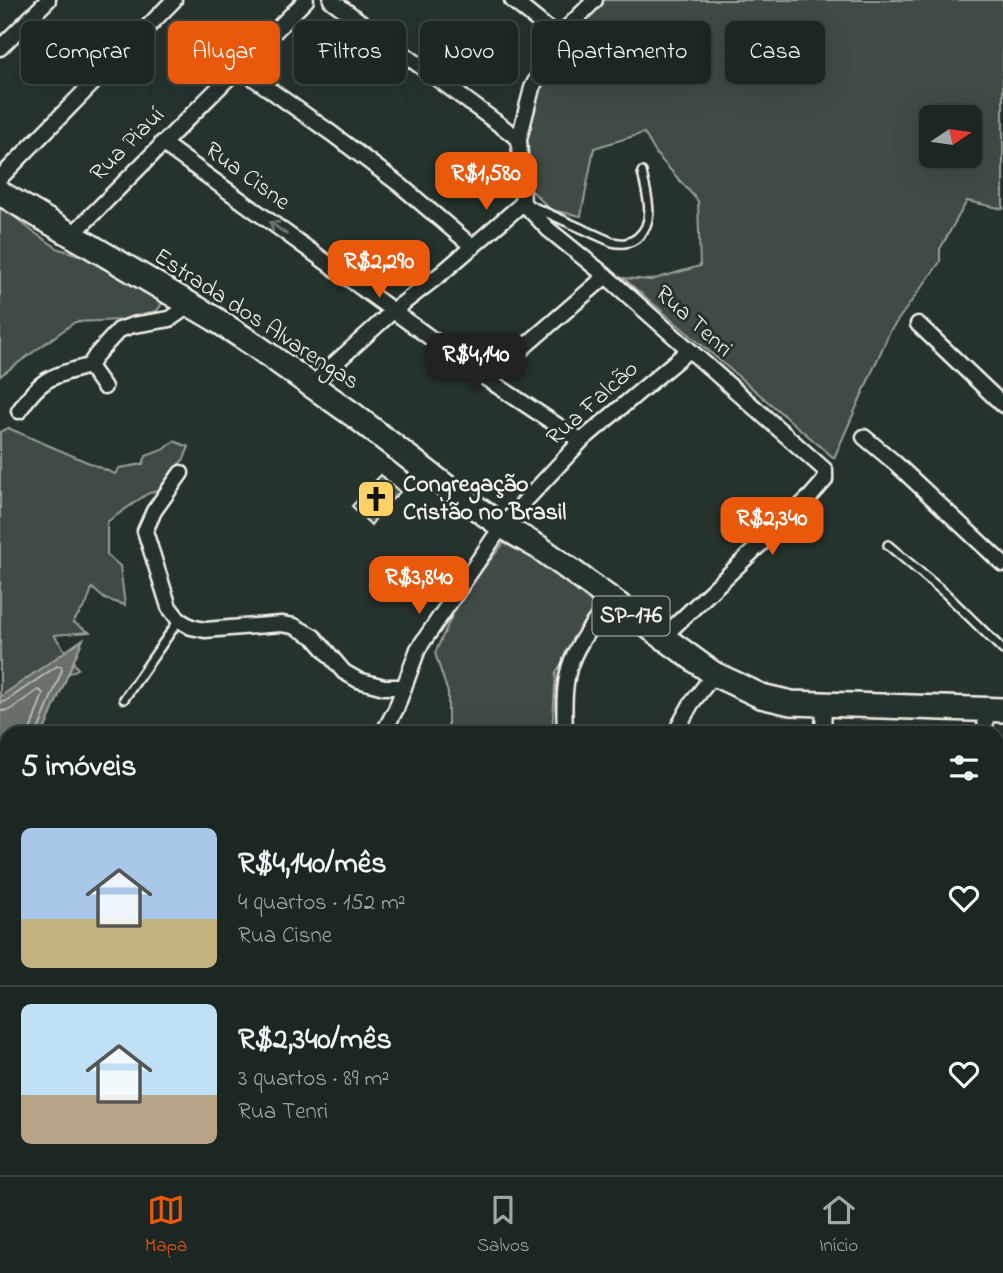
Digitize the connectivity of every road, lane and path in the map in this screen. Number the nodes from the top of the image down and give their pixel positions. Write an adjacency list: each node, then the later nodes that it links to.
1 (48, 0): 10 (street)
2 (174, 0): 17 (street)
3 (306, 0): 9 (street, Rua Piauí)
4 (331, 0): 14 (street)
5 (512, 0): 7 (street)
6 (595, 0): 8 (street)
7 (538, 21)
8 (574, 21)
9 (280, 25)
10 (0, 48)
11 (223, 84): 15 (street, Rua Piauí)
12 (262, 84): 21 (street)
13 (534, 84): 14 (street)
14 (519, 139): 19 (street)
15 (162, 143): 20 (street, Rua Piauí); 24 (street, Rua Cisne, one-way to 15)
16 (642, 172): 19 (lane)
17 (0, 178)
18 (0, 193): 20 (main road, Estrada dos Alvarengas / SP-176)
19 (523, 203): 21 (street); 22 (street, Rua Tenri)
20 (72, 235): 23 (main road, Estrada dos Alvarengas / SP-176)
21 (473, 247): 24 (street)
22 (606, 276): 26 (street, Rua Tenri); 28 (street)
23 (190, 305): 27 (street); 29 (main road, Estrada dos Alvarengas / SP-176)
24 (393, 311): 28 (street, Rua Cisne); 29 (street)
25 (918, 324): 31 (street)
26 (689, 349): 34 (street, Rua Falcão); 41 (street, Rua Tenri)
27 (89, 366): 30 (street); 32 (street)
28 (487, 379): 34 (street, Rua Cisne)
29 (311, 385): 36 (main road, Estrada dos Alvarengas / SP-176)
30 (104, 387)
31 (1003, 405)
32 (19, 411)
33 (864, 437): 38 (street)
34 (581, 441): 36 (street, Rua Falcão)
35 (181, 473): 40 (street)
36 (502, 526): 39 (main road, Estrada dos Alvarengas / SP-176); 44 (street, Rua Falcão)
37 (888, 545): 42 (lane)
38 (1003, 564)
39 (610, 601): 41 (main road, Estrada dos Alvarengas / SP-176); 49 (street)
40 (179, 620): 44 (street); 45 (lane)
41 (662, 638): 43 (main road, Estrada dos Alvarengas / SP-176)
42 (1003, 650)
43 (714, 674): 46 (main road, Estrada dos Alvarengas / SP-176); 50 (street)
44 (403, 687): 48 (street, Rua Falcão)
45 (124, 699)
46 (824, 705): 47 (main road, Estrada dos Alvarengas / SP-176); 51 (street)
47 (995, 709): 52 (street)
48 (387, 726)
49 (565, 726)
50 (679, 726)
51 (823, 726)
52 (988, 726)

